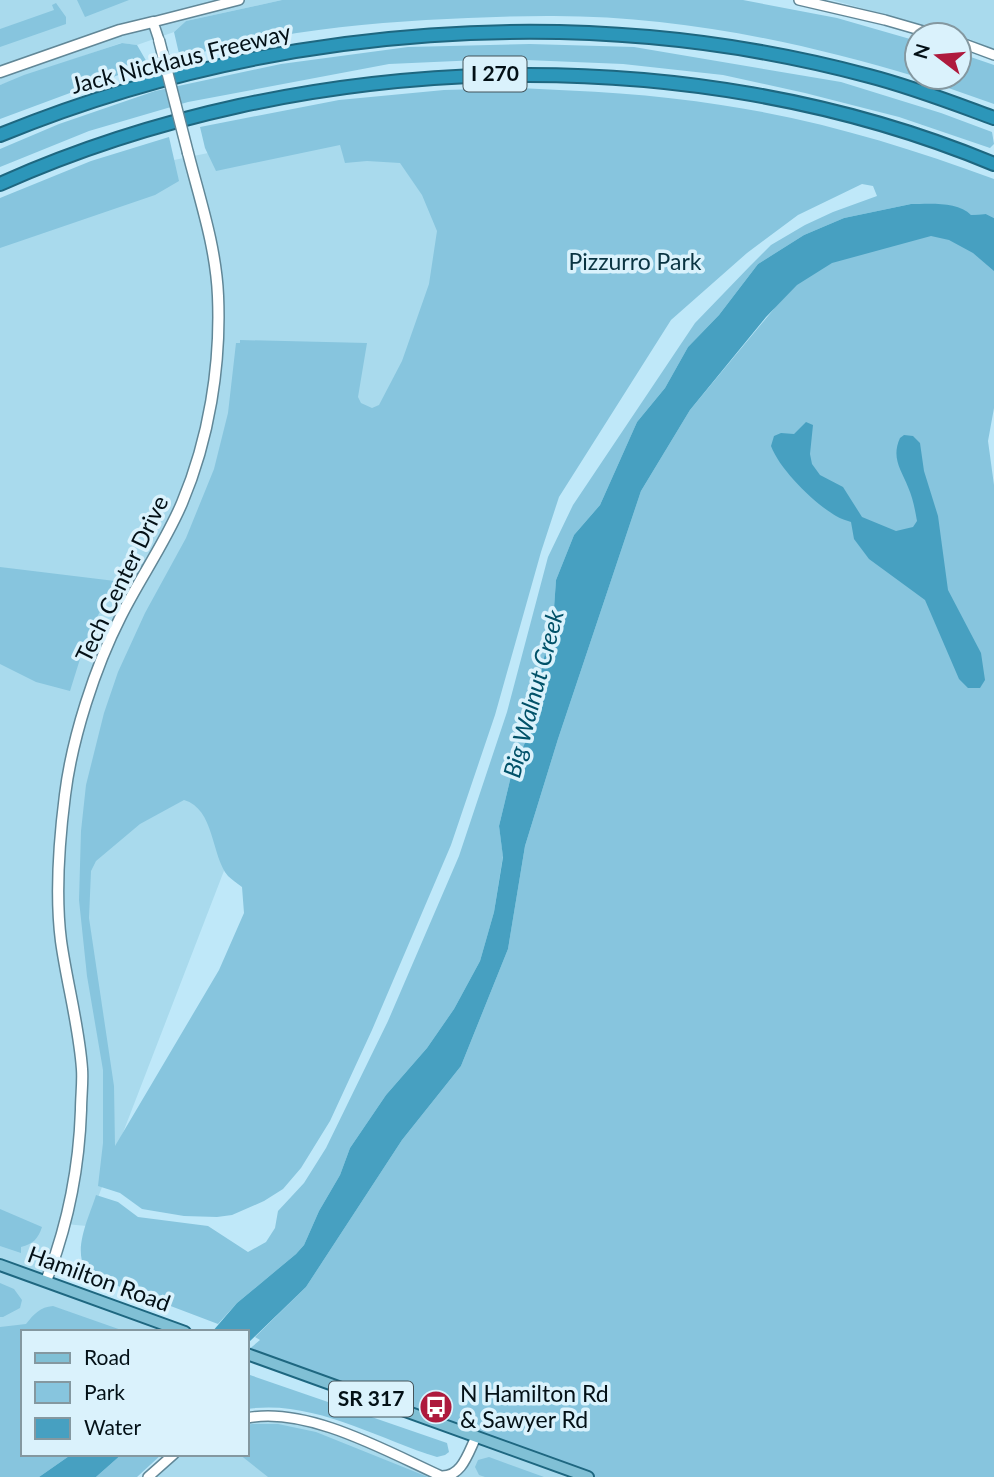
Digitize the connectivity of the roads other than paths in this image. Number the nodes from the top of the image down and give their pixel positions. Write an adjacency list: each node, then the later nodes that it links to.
1 (239, 0): 3 (street)
2 (800, 0): 4 (street)
3 (153, 22): 5 (street, Tech Center Drive); 8 (main road)
4 (903, 25)
5 (159, 40): 14 (main road, Tech Center Drive, bridge)
6 (973, 47): 7 (street)
7 (994, 55)
8 (0, 72)
9 (994, 118): 10 (highway, Jack Nicklaus Freeway / I 270)
10 (0, 135)
11 (994, 164): 12 (highway, I 270)
12 (0, 184)
13 (0, 1265): 14 (main road, Hamilton Road)
14 (46, 1281): 15 (main road, Hamilton Road)
15 (180, 1330)
16 (248, 1354): 18 (main road, SR 317)
17 (248, 1418): 18 (street)
18 (476, 1437): 21 (main road, SR 317)
19 (172, 1456): 20 (street)
20 (148, 1477)
21 (588, 1477)

